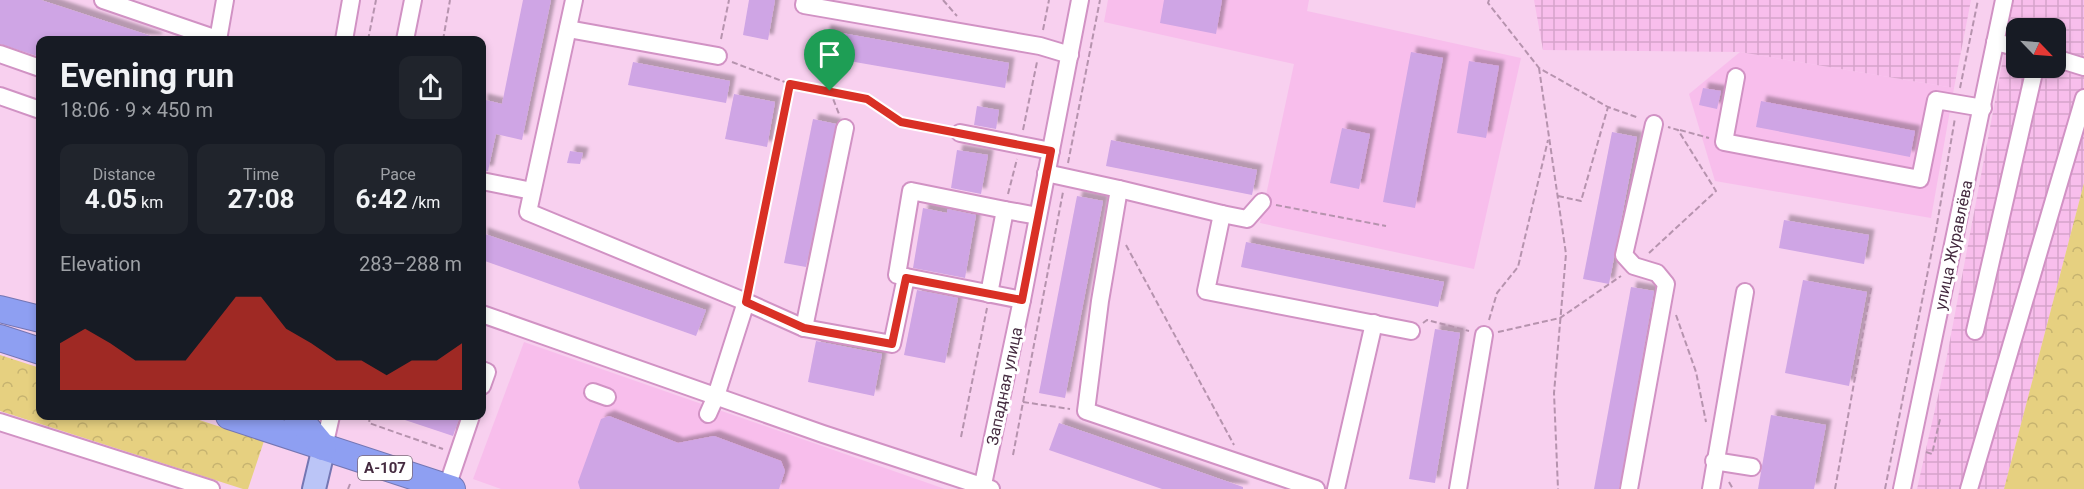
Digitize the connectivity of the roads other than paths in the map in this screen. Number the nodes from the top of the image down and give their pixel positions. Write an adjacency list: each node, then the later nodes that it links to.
1 (103, 0): 10 (street)
2 (225, 0): 11 (street)
3 (351, 0): 12 (street)
4 (413, 0): 13 (street)
5 (574, 0): 9 (street)
6 (805, 0): 17 (street)
7 (1080, 0): 17 (street, Западная улица)
8 (2004, 0): 14 (street, улица Журавлёва)
9 (568, 29): 18 (street); 35 (street)
10 (207, 36)
11 (220, 36)
12 (345, 36)
13 (406, 36)
14 (1995, 42): 15 (street); 26 (street, улица Журавлёва)
15 (2006, 45)
16 (0, 54): 20 (street)
17 (1070, 55): 31 (street, Западная улица)
18 (718, 56)
19 (2066, 61): 21 (street)
20 (36, 67)
21 (2084, 67)
22 (1736, 77): 26 (street)
23 (2033, 78): 51 (street)
24 (0, 96): 27 (street)
25 (2084, 98): 76 (street)
26 (1983, 108): 75 (street, улица Журавлёва)
27 (36, 109)
28 (1654, 124): 73 (street)
29 (845, 128): 49 (street)
30 (960, 133): 31 (street)
31 (1051, 151): 32 (street, Западная улица)
32 (1046, 172): 34 (street); 39 (street, Западная улица)
33 (486, 182): 35 (street)
34 (1119, 189): 38 (street); 70 (street)
35 (532, 191): 44 (street)
36 (1262, 202): 38 (street)
37 (1005, 210): 39 (street); 40 (street); 42 (street)
38 (1222, 214): 48 (street)
39 (1038, 216): 43 (street, Западная улица)
40 (906, 278): 42 (street); 49 (street)
41 (1745, 292): 63 (street)
42 (989, 294): 43 (street)
43 (1022, 300): 67 (street, Западная улица)
44 (746, 302): 49 (street); 55 (street)
45 (0, 309): 47 (highway)
46 (486, 315): 55 (street)
47 (36, 318)
48 (1374, 323): 50 (street); 71 (street)
49 (804, 328)
50 (1411, 331)
51 (1975, 331)
52 (1484, 335): 72 (street)
53 (0, 338): 54 (highway)
54 (36, 350)
55 (716, 396): 56 (street); 67 (street)
56 (708, 414)
57 (241, 420): 62 (highway, А-107)
58 (300, 420): 62 (highway)
59 (330, 420): 62 (street)
60 (470, 420): 66 (street)
61 (0, 422): 65 (street)
62 (324, 447): 66 (highway, А-107); 69 (main road)
63 (1714, 461): 64 (street); 74 (street)
64 (1752, 467)
65 (190, 486): 68 (street)
66 (450, 488)
67 (985, 488)
68 (211, 489)
69 (314, 489)
70 (1316, 489)
71 (1336, 489)
72 (1458, 489)
73 (1629, 489)
74 (1711, 489)
75 (1902, 489)
76 (1969, 489)

